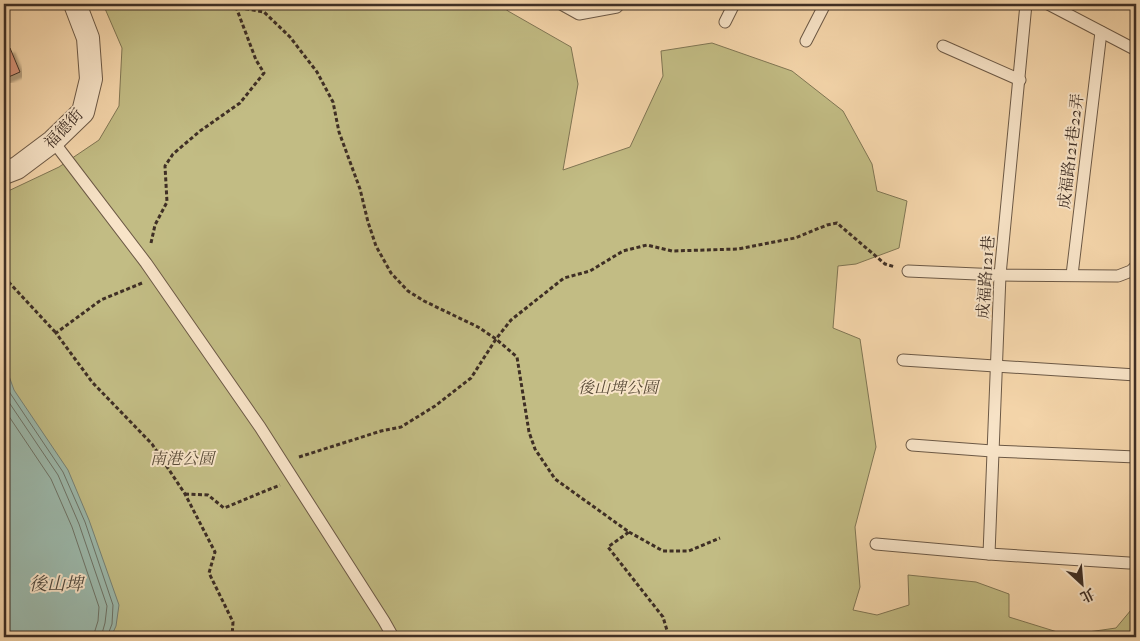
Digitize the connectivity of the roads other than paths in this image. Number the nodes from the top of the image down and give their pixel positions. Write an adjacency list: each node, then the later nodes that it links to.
1 (75, 4): 14 (street, 福德街)
2 (561, 4): 3 (lane)
3 (619, 4)
4 (734, 4): 8 (lane)
5 (825, 4): 10 (lane)
6 (1026, 4): 13 (lane, 成福路121巷)
7 (1050, 4): 9 (lane)
8 (725, 22)
9 (1101, 32): 12 (lane); 19 (lane, 成福路121巷22弄)
10 (806, 41)
11 (942, 46): 13 (lane)
12 (1136, 50)
13 (1020, 80): 18 (lane, 成福路121巷)
14 (53, 141): 15 (street, 福德街); 29 (lane)
15 (4, 173)
16 (1136, 266): 19 (lane)
17 (908, 271): 18 (lane)
18 (1000, 275): 19 (lane); 21 (lane, 成福路121巷)
19 (1072, 275)
20 (903, 360): 21 (lane)
21 (995, 366): 22 (lane); 24 (lane, 成福路121巷)
22 (1136, 375)
23 (912, 445): 24 (lane)
24 (992, 451): 25 (lane); 27 (lane, 成福路121巷)
25 (1136, 457)
26 (876, 544): 27 (lane)
27 (989, 554): 28 (lane)
28 (1129, 563)
29 (392, 637)

